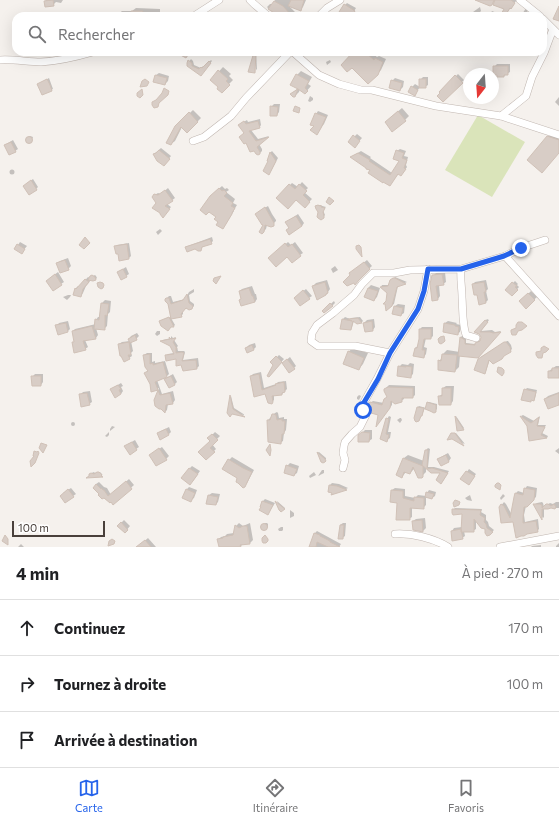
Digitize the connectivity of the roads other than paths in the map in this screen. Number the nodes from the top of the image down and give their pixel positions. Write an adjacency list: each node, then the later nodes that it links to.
1 (219, 0): 5 (street)
2 (250, 0): 6 (street)
3 (340, 0): 7 (street)
4 (520, 0): 8 (street)
5 (200, 12)
6 (263, 12)
7 (323, 12)
8 (535, 12)
9 (547, 23): 10 (street)
10 (553, 29): 11 (street); 12 (street)
11 (559, 35)
12 (547, 46)
13 (78, 56): 17 (street)
14 (287, 56): 20 (street)
15 (296, 56): 18 (street)
16 (543, 56): 18 (street)
17 (0, 60)
18 (501, 116): 19 (street)
19 (559, 135)
20 (193, 141)
21 (545, 240): 22 (street)
22 (504, 256): 24 (street); 25 (street)
23 (428, 269): 24 (street); 27 (street); 27 (street)
24 (461, 269): 26 (street)
25 (559, 316)
26 (476, 338)
27 (390, 353): 28 (street)
28 (343, 468)
29 (395, 534): 31 (street)
30 (559, 536): 32 (street)
31 (448, 547)
32 (500, 547)

